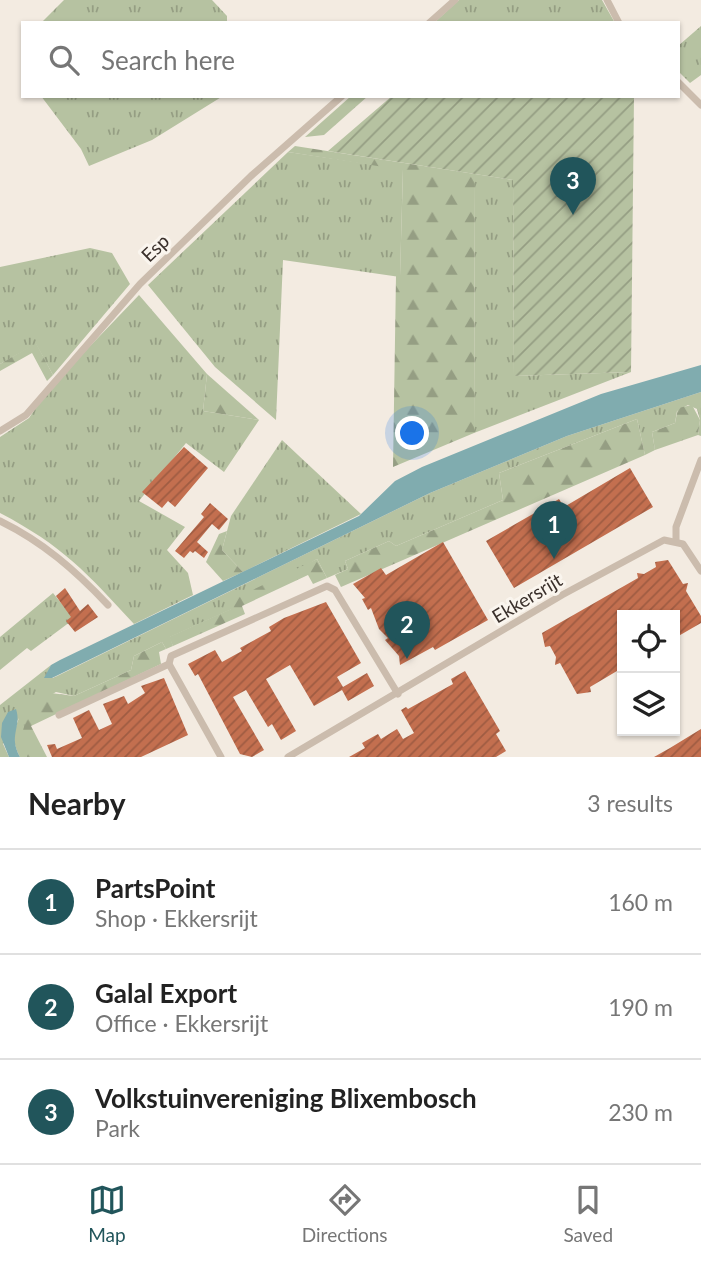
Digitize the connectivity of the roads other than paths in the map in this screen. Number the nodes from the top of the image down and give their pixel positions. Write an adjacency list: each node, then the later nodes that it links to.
1 (455, 0): 3 (street)
2 (607, 0): 4 (street)
3 (431, 21)
4 (618, 21)
5 (680, 84): 7 (street)
6 (340, 98): 8 (street, Esp)
7 (701, 105)
8 (0, 431)
9 (701, 460): 11 (street)
10 (0, 520): 13 (street)
11 (676, 540): 12 (street); 15 (street, Ekkersrijt)
12 (701, 571)
13 (108, 605)
14 (169, 664): 15 (street); 16 (street); 17 (street)
15 (398, 694): 18 (street, Ekkersrijt)
16 (59, 715)
17 (221, 757)
18 (288, 757)

